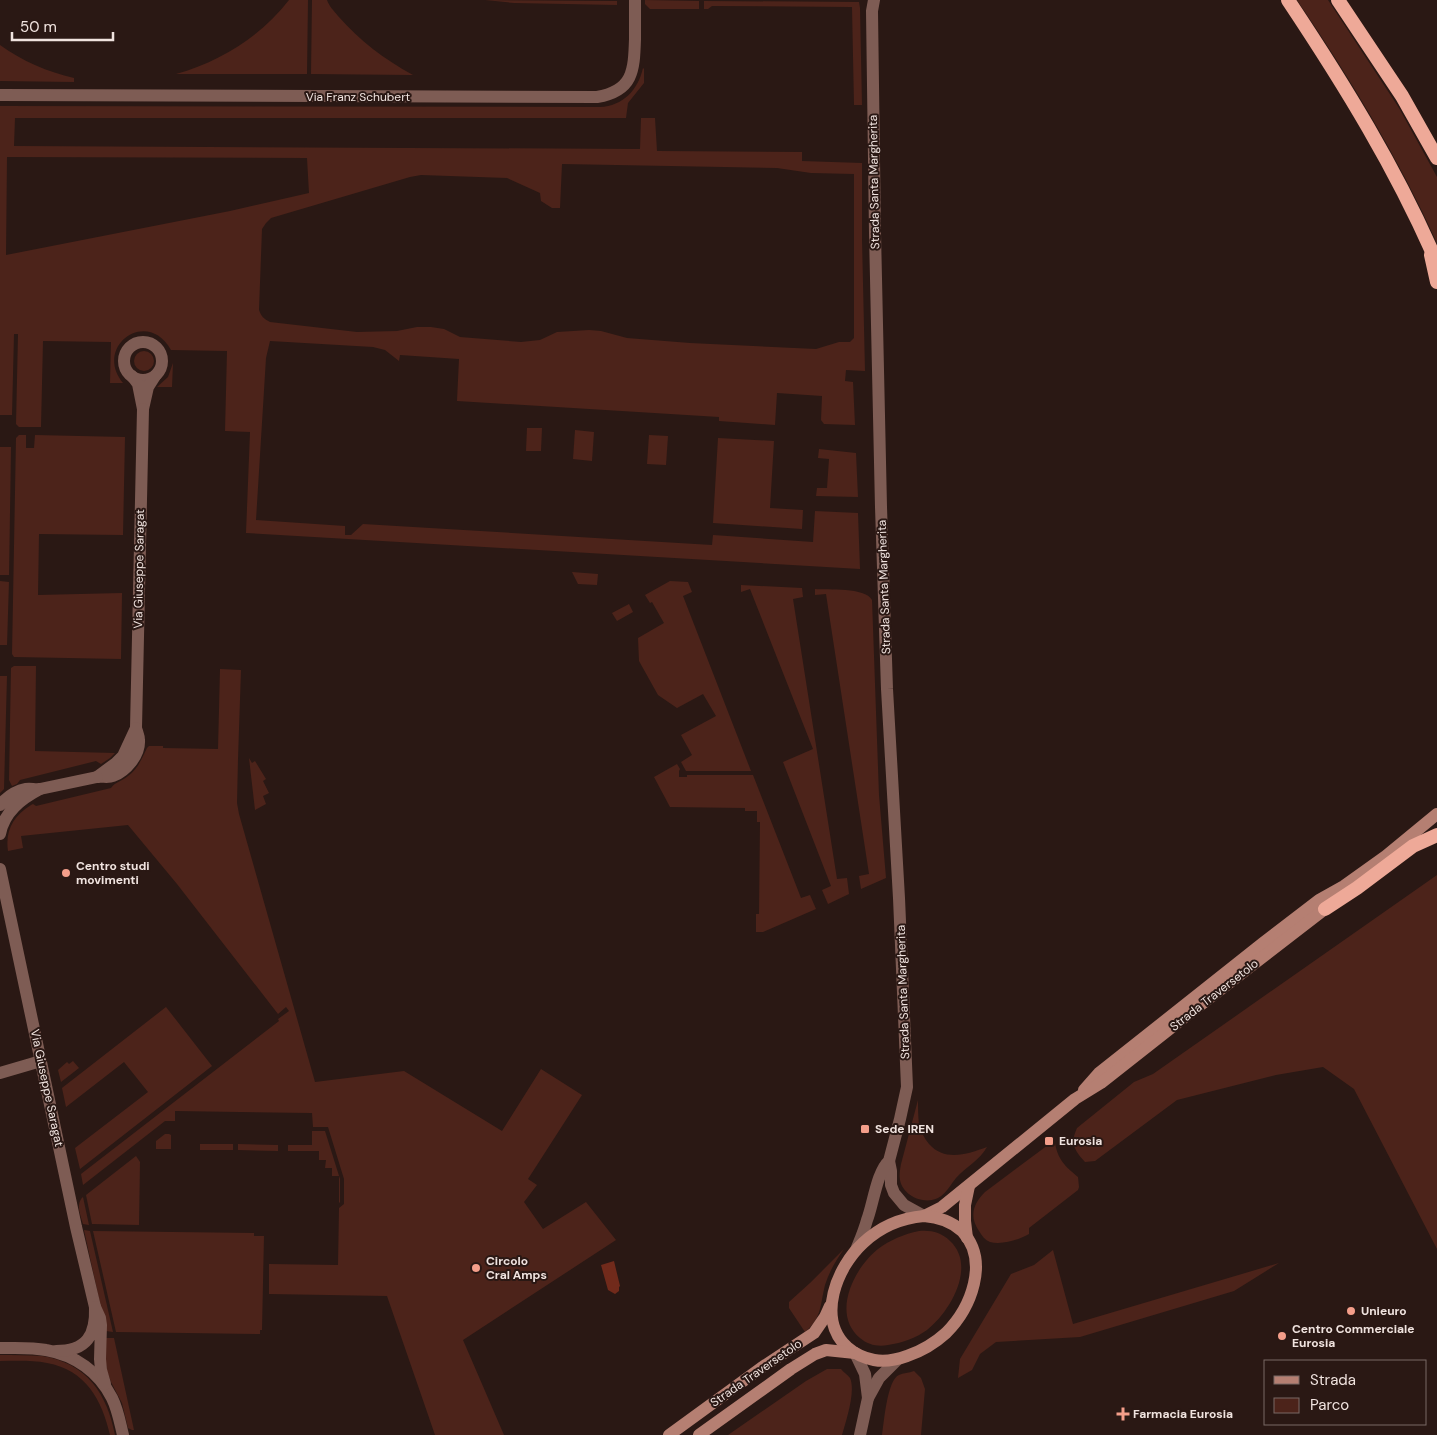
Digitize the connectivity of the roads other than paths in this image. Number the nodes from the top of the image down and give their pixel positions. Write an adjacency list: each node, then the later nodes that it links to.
1 (635, 0): 5 (street, Via Franz Schubert)
2 (1288, 0): 7 (highway)
3 (1338, 0): 6 (highway)
4 (871, 4): 24 (street, Strada Santa Margherita)
5 (0, 96)
6 (1437, 158)
7 (1425, 236): 8 (highway); 9 (highway)
8 (1437, 263)
9 (1437, 282)
10 (132, 376): 11 (street); 11 (street, Via Giuseppe Saragat); 12 (street, Via Giuseppe Saragat)
11 (155, 376): 12 (street, Via Giuseppe Saragat)
12 (143, 409): 13 (street, Via Giuseppe Saragat)
13 (40, 789): 14 (street, Via Giuseppe Saragat); 16 (street, Via Giuseppe Saragat)
14 (0, 805)
15 (1437, 814): 19 (main road, Strada Traversetolo)
16 (0, 834)
17 (1437, 835): 20 (highway)
18 (0, 869): 21 (street, Via Giuseppe Saragat)
19 (1348, 884): 20 (main road, Strada Traversetolo); 23 (main road, Strada Traversetolo)
20 (1325, 909): 23 (main road, Strada Traversetolo)
21 (41, 1061): 22 (street); 30 (street, Via Giuseppe Saragat)
22 (0, 1073)
23 (1075, 1099): 25 (main road, Strada Traversetolo)
24 (888, 1161): 26 (street, Strada Santa Margherita); 28 (street, Strada Santa Margherita)
25 (969, 1186): 26 (main road, Strada Traversetolo); 27 (main road, Strada Traversetolo)
26 (924, 1216): 27 (main road, Strada Traversetolo); 28 (main road, Strada Traversetolo)
27 (968, 1238): 36 (main road, Strada Traversetolo)
28 (856, 1250): 29 (main road, Strada Traversetolo)
29 (832, 1301): 35 (main road, Strada Traversetolo); 41 (main road, Strada Traversetolo)
30 (95, 1308): 31 (street, Via Giuseppe Saragat); 34 (street, Via Giuseppe Saragat)
31 (83, 1343): 33 (street); 37 (street, Via Giuseppe Saragat)
32 (0, 1348): 33 (street)
33 (50, 1351): 37 (street)
34 (100, 1353): 37 (street); 38 (street, Via Giuseppe Saragat)
35 (855, 1353): 36 (main road, Strada Traversetolo); 39 (street); 42 (main road, Strada Traversetolo)
36 (898, 1359): 39 (street)
37 (83, 1364): 38 (street)
38 (110, 1394): 40 (street, Via Giuseppe Saragat)
39 (868, 1398): 43 (street)
40 (123, 1435)
41 (669, 1435)
42 (699, 1435)
43 (860, 1435)

